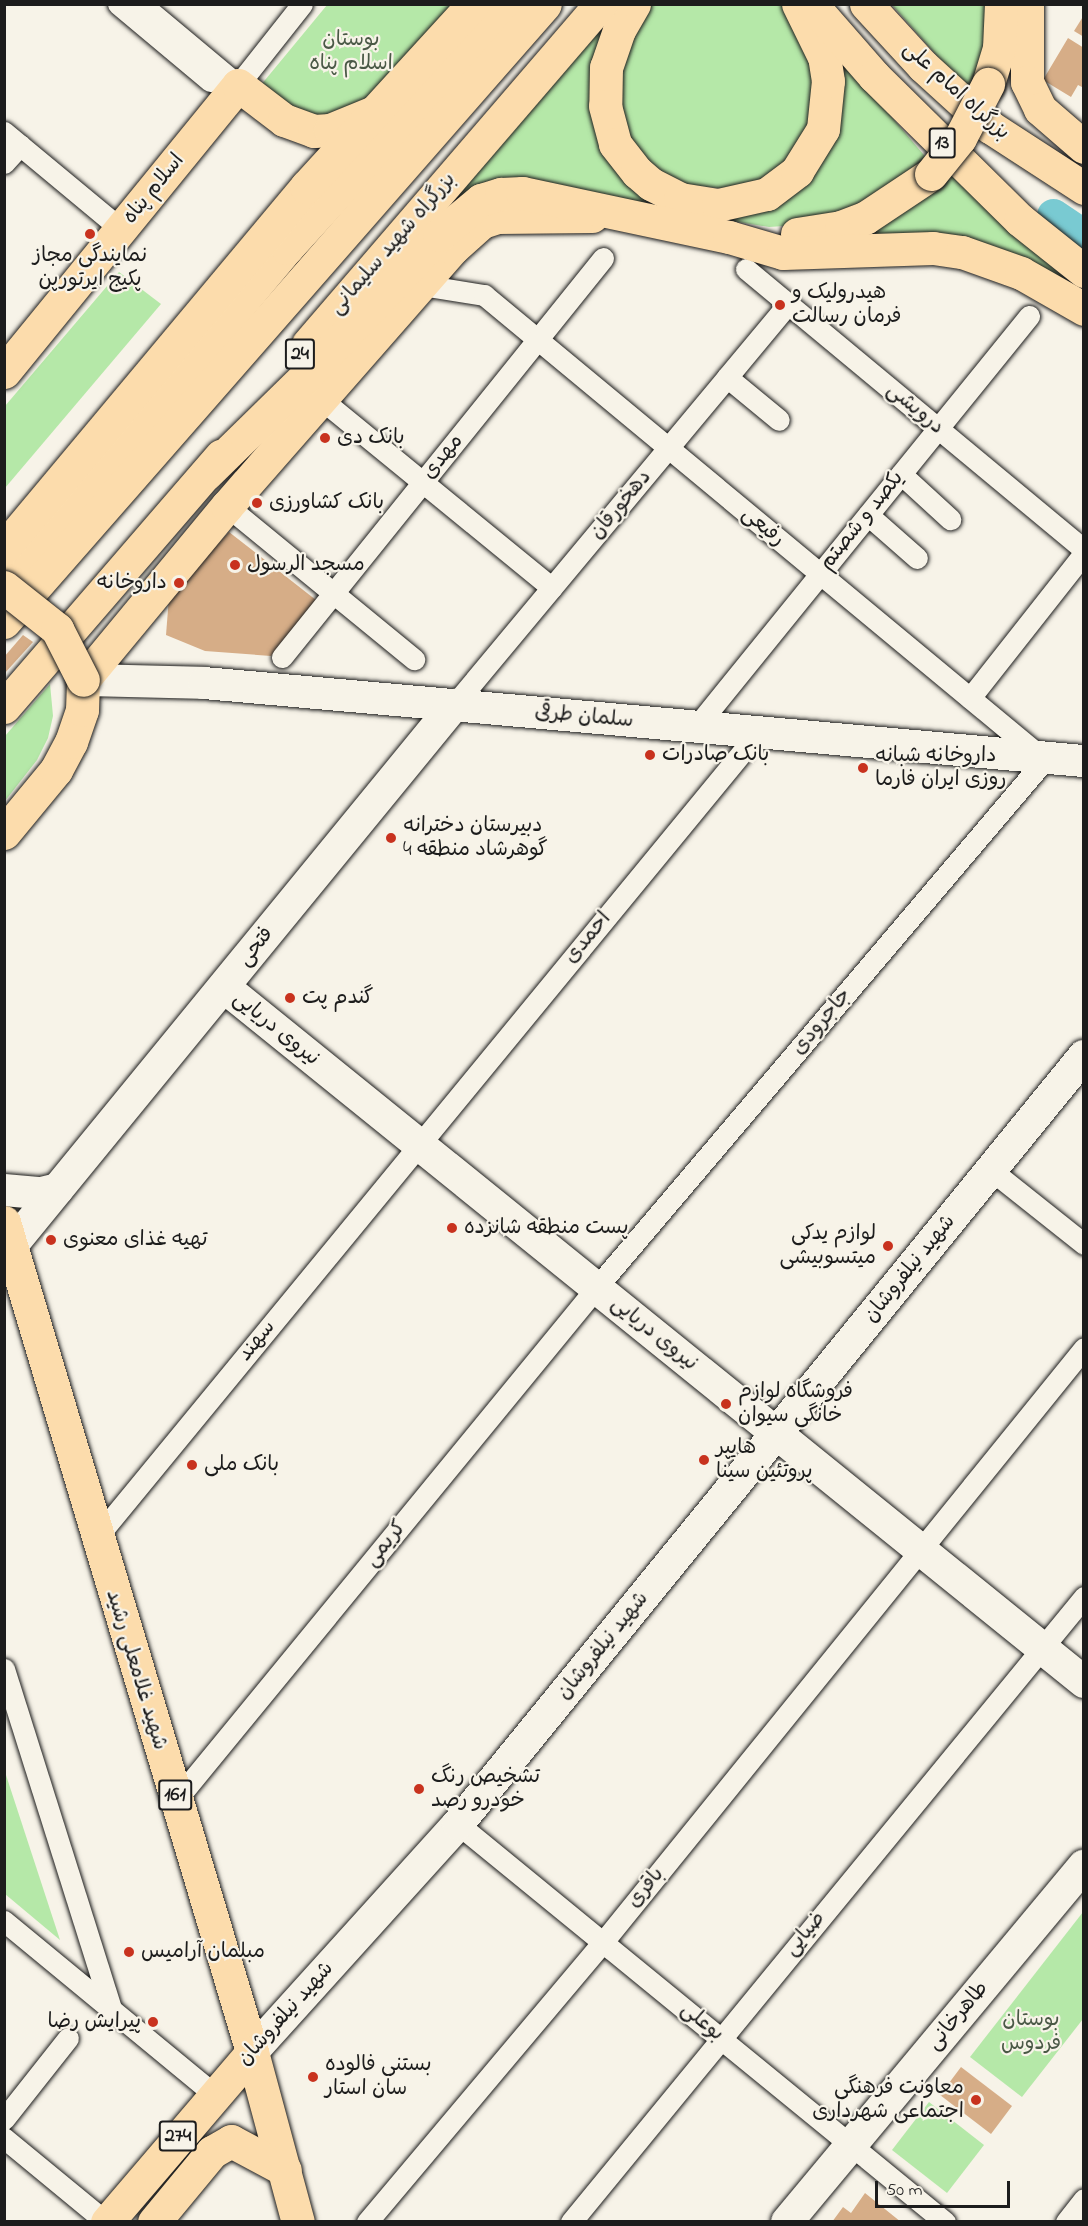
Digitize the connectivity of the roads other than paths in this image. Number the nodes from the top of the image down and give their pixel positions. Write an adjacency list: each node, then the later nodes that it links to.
1 (118, 4): 16 (street)
2 (141, 4): 16 (street)
3 (302, 4): 16 (street, اسلام پناه)
4 (473, 4): 15 (main road)
5 (492, 4): 15 (main road)
6 (509, 4): 49 (main road)
7 (545, 4): 52 (main road, بزرگراه شهید سلیمانی / 24)
8 (600, 4): 39 (main road, بزرگراه شهید سلیمانی / 24)
9 (634, 4): 10 (main road)
10 (798, 4)
11 (812, 4): 27 (main road, بزرگراه امام علی / 13)
12 (866, 4): 21 (main road, بزرگراه امام علی / 13)
13 (1001, 4): 24 (main road, bridge)
14 (1027, 4): 19 (main road)
15 (418, 67): 17 (main road)
16 (233, 91): 17 (main road); 23 (main road, اسلام پناه)
17 (374, 112): 45 (main road)
18 (12, 139): 20 (street); 23 (street)
19 (1083, 147)
20 (4, 163)
21 (1083, 188)
22 (634, 218): 24 (main road); 28 (main road); 39 (main road)
23 (121, 229): 33 (main road, اسلام پناه)
24 (729, 237): 30 (main road)
25 (603, 258): 32 (street, مهدی)
26 (746, 269): 29 (street, درویشی)
27 (1083, 271)
28 (422, 285): 32 (street, رفیعی); 35 (main road)
29 (788, 304): 34 (street, دهخورقان); 37 (street, درویشی)
30 (1083, 309)
31 (1029, 316): 37 (street, یکصد و شصتم)
32 (538, 339): 38 (street, رفیعی); 41 (street, مهدی)
33 (4, 372)
34 (727, 378): 36 (street); 38 (street, دهخورقان)
35 (321, 399): 41 (street); 42 (main road)
36 (779, 420)
37 (938, 428): 40 (street, یکصد و شصتم); 46 (street, درویشی)
38 (668, 448): 48 (street, رفیعی); 50 (street, دهخورقان)
39 (207, 474): 58 (main road, بزرگراه شهید سلیمانی / 24)
40 (901, 474): 43 (street, یکصد و شصتم); 44 (street)
41 (423, 482): 50 (street); 51 (street, مهدی)
42 (227, 506): 51 (street); 55 (main road)
43 (868, 515): 47 (street); 48 (street, یکصد و شصتم)
44 (950, 519)
45 (4, 548)
46 (1083, 551): 56 (street)
47 (917, 558)
48 (820, 574): 56 (street, رفیعی); 59 (street, یکصد و شصتم)
49 (4, 586): 55 (main road, bridge)
50 (552, 588): 57 (street, دهخورقان)
51 (332, 595): 53 (street, مهدی); 54 (street)
52 (4, 622)
53 (282, 657)
54 (414, 659)
55 (83, 680): 57 (main road, سلمان طرقی); 63 (main road)
56 (970, 698): 61 (street, رفیعی)
57 (454, 705): 59 (main road, سلمان طرقی); 64 (main road, فتحی)
58 (4, 707)
59 (696, 727): 60 (main road, سلمان طرقی)
60 (758, 733): 61 (main road, سلمان طرقی); 66 (street, احمدی)
61 (1045, 757): 62 (main road, سلمان طرقی); 72 (street, جاجرودی)
62 (1083, 761)
63 (4, 833)
64 (224, 987): 66 (main road, نیروی دریایی); 68 (main road, فتحی)
65 (1083, 1056): 67 (main road, شهید نیلفروشان / 274)
66 (417, 1143): 72 (main road, نیروی دریایی); 75 (street, سهند)
67 (991, 1170): 71 (street); 74 (main road, شهید نیلفروشان / 274)
68 (58, 1189): 69 (main road); 70 (main road, فتحی)
69 (4, 1190)
70 (7, 1240): 75 (main road, شهید غلامعلی رشید / 161)
71 (1083, 1244)
72 (596, 1288): 74 (main road, نیروی دریایی); 81 (street, کریمی)
73 (1083, 1348): 76 (street, باقری)
74 (777, 1432): 76 (main road, نیروی دریایی); 82 (main road, شهید نیلفروشان / 274)
75 (96, 1538): 81 (main road, شهید غلامعلی رشید / 161)
76 (918, 1548): 78 (main road, نیروی دریایی); 85 (street, باقری)
77 (1083, 1597): 78 (street, ضیایی)
78 (1042, 1648): 80 (main road, نیروی دریایی); 87 (street, ضیایی)
79 (4, 1669): 86 (street)
80 (1083, 1682)
81 (176, 1800): 89 (main road, شهید غلامعلی رشید / 161)
82 (458, 1824): 85 (street, بوعلی); 89 (main road, شهید نیلفروشان / 274)
83 (1083, 1866): 93 (main road, طاهرخانی)
84 (4, 1921): 86 (street)
85 (603, 1942): 87 (street, بوعلی); 96 (street, باقری)
86 (111, 2008): 90 (street)
87 (720, 2037): 93 (street, بوعلی); 100 (street, ضیایی)
88 (68, 2038): 91 (street)
89 (252, 2052): 90 (main road, شهید نیلفروشان / 274); 94 (main road, شهید غلامعلی رشید / 161)
90 (213, 2093): 97 (main road, شهید نیلفروشان / 274)
91 (4, 2119)
92 (4, 2138): 97 (street)
93 (851, 2143): 101 (main road, طاهرخانی); 102 (street, بوعلی)
94 (285, 2170): 98 (main road, 274); 99 (main road, شهید غلامعلی رشید / 161)
95 (1083, 2199): 103 (street)
96 (375, 2219)
97 (107, 2222)
98 (154, 2222)
99 (298, 2222)
100 (571, 2222)
101 (787, 2222)
102 (945, 2222)
103 (1066, 2222)

